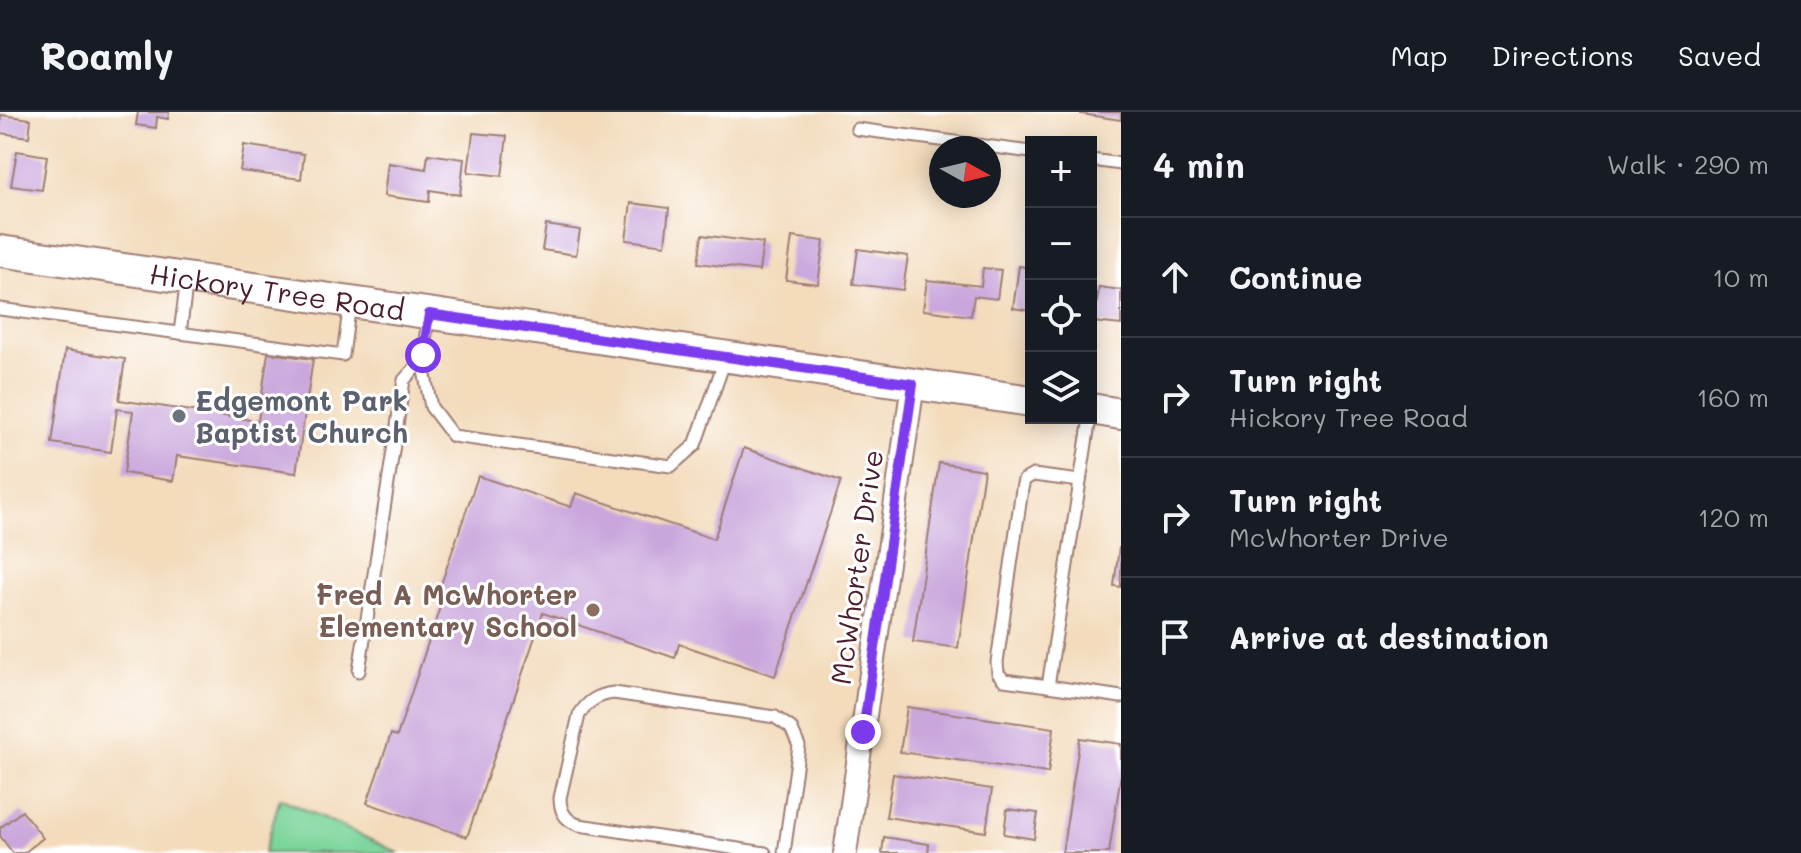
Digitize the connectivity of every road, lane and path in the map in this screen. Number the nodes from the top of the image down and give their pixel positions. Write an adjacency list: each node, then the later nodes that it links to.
1 (857, 129): 2 (lane)
2 (1025, 151)
3 (1097, 161): 4 (lane)
4 (1121, 164)
5 (0, 251): 6 (street, Hickory Tree Road)
6 (187, 279): 7 (street, Hickory Tree Road); 10 (lane)
7 (350, 302): 9 (street, Hickory Tree Road); 10 (lane)
8 (0, 309): 10 (lane)
9 (429, 314): 11 (street, Hickory Tree Road); 12 (lane)
10 (180, 333)
11 (726, 357): 12 (lane); 13 (street, Hickory Tree Road)
12 (422, 360): 19 (lane)
13 (913, 384): 14 (street, Hickory Tree Road); 24 (street, McWhorter Drive)
14 (1025, 400)
15 (1097, 410): 16 (street)
16 (1121, 414)
17 (1089, 424): 18 (lane)
18 (1080, 481): 20 (lane); 20 (lane)
19 (359, 671)
20 (1048, 686): 21 (lane)
21 (1121, 697)
22 (765, 853): 23 (lane)
23 (784, 853)
24 (845, 853)

